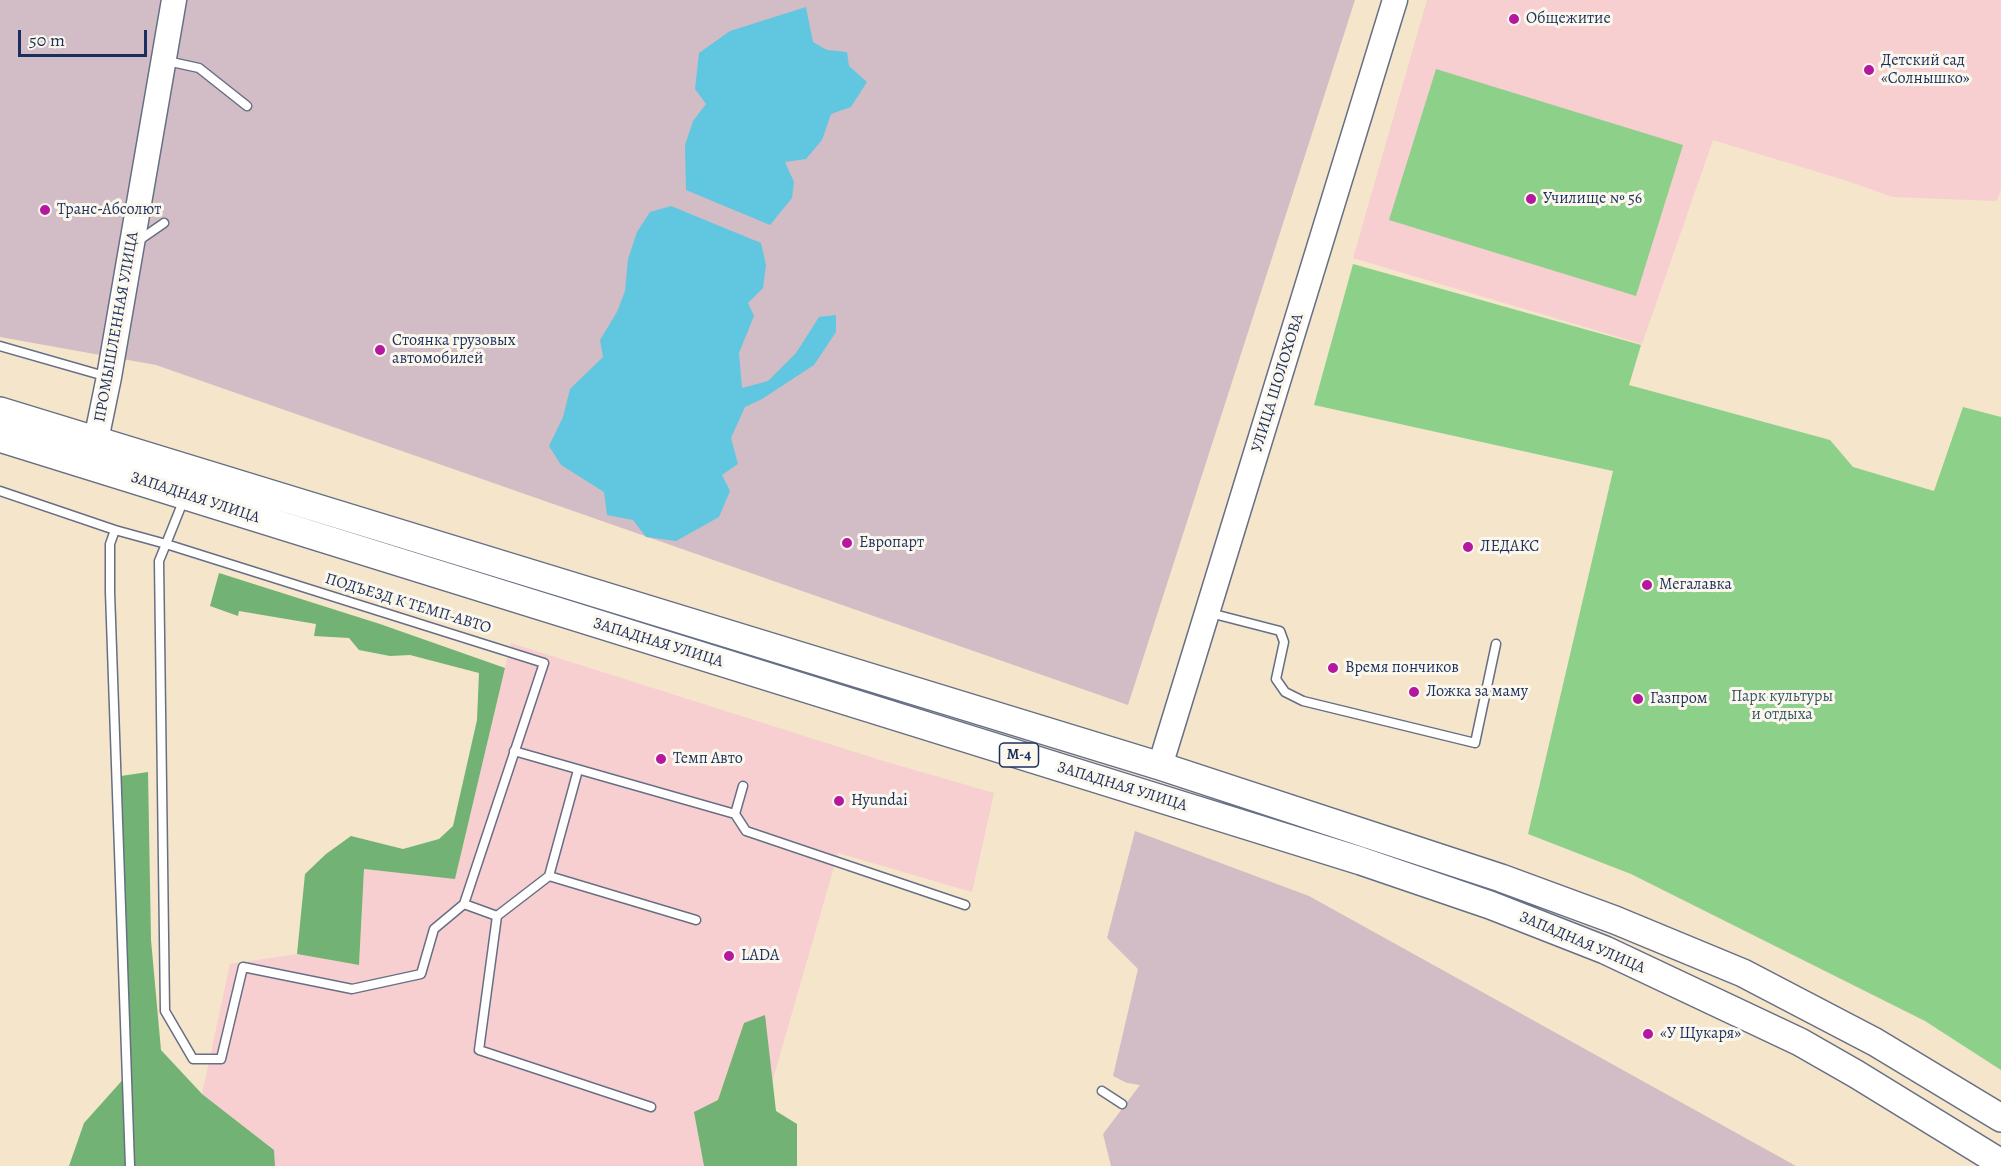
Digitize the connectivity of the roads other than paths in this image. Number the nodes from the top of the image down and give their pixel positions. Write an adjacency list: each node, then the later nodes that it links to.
1 (174, 0): 3 (street, ПРОМЫШЛЕННАЯ УЛИЦА)
2 (1395, 0): 16 (street, УЛИЦА ШОЛОХОВА)
3 (163, 60): 4 (lane); 6 (street, ПРОМЫШЛЕННАЯ УЛИЦА)
4 (247, 106)
5 (164, 223): 6 (lane)
6 (132, 244): 8 (street, ПРОМЫШЛЕННАЯ УЛИЦА)
7 (0, 346): 8 (lane)
8 (109, 377): 11 (street, ПРОМЫШЛЕННАЯ УЛИЦА)
9 (0, 411): 11 (main road, ЗАПАДНАЯ УЛИЦА / М-4)
10 (0, 438): 13 (main road, ЗАПАДНАЯ УЛИЦА / М-4)
11 (96, 440): 19 (main road, ЗАПАДНАЯ УЛИЦА / М-4)
12 (0, 491): 14 (lane)
13 (186, 495): 15 (lane); 32 (main road, ЗАПАДНАЯ УЛИЦА / М-4)
14 (115, 530): 15 (lane); 33 (lane)
15 (166, 544): 18 (lane, ПОДЪЕЗД К ТЕМП-АВТО); 24 (lane)
16 (1207, 613): 17 (lane); 19 (street, УЛИЦА ШОЛОХОВА)
17 (1496, 644)
18 (514, 752): 20 (lane); 24 (lane, ПОДЪЕЗД К ТЕМП-АВТО)
19 (1160, 766): 31 (main road, ЗАПАДНАЯ УЛИЦА / М-4)
20 (578, 770): 22 (lane); 23 (lane)
21 (743, 786): 22 (lane)
22 (735, 814): 25 (lane)
23 (549, 876): 26 (lane); 27 (lane)
24 (464, 904): 26 (lane)
25 (965, 905)
26 (497, 916): 30 (lane)
27 (696, 920)
28 (1102, 1091): 29 (lane)
29 (1122, 1104)
30 (651, 1107)
31 (2001, 1118)
32 (2001, 1163)
33 (130, 1166)

